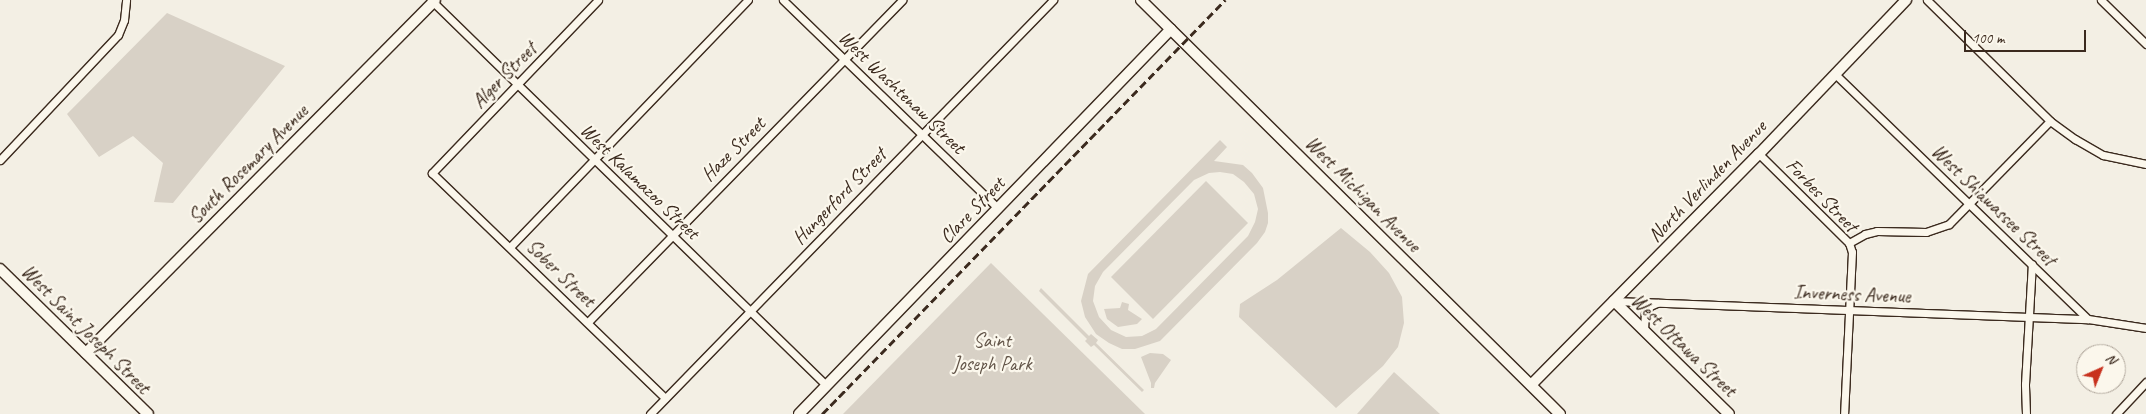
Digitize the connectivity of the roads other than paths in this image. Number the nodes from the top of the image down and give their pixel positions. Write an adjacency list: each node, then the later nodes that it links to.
1 (126, 0): 21 (street)
2 (598, 0): 16 (street, Alger Street)
3 (748, 0): 20 (street)
4 (783, 0): 14 (street, West Washtenaw Street)
5 (902, 0): 14 (street, Haze Street)
6 (1052, 0): 18 (street, Hungerford Street)
7 (1141, 0): 12 (street, West Michigan Avenue)
8 (1906, 0): 15 (street, North Verlinden Avenue)
9 (1927, 0): 17 (street)
10 (2102, 0): 13 (street)
11 (433, 1): 16 (street, West Kalamazoo Street); 40 (street, South Rosemary Avenue)
12 (1171, 30): 25 (street, Clare Street); 42 (street, West Michigan Avenue)
13 (2146, 44)
14 (844, 59): 18 (street, West Washtenaw Street); 26 (street, Haze Street)
15 (1835, 74): 19 (street, North Verlinden Avenue); 24 (street, West Shiawassee Street)
16 (518, 84): 20 (street, West Kalamazoo Street); 23 (street, Alger Street)
17 (2050, 122): 22 (street); 24 (street)
18 (922, 134): 25 (street, West Washtenaw Street); 34 (street, Hungerford Street)
19 (1759, 154): 27 (street, Forbes Street); 31 (street, North Verlinden Avenue)
20 (595, 159): 26 (street, West Kalamazoo Street); 28 (street)
21 (0, 160)
22 (2146, 164)
23 (432, 173): 28 (street, Sober Street)
24 (1971, 204): 27 (street); 29 (street, West Shiawassee Street)
25 (998, 208): 43 (street, Clare Street)
26 (672, 234): 34 (street, West Kalamazoo Street); 37 (street, Haze Street)
27 (1849, 243): 33 (street, Forbes Street)
28 (510, 247): 37 (street, Sober Street)
29 (2032, 264): 35 (street); 36 (street, West Shiawassee Street)
30 (0, 268): 40 (street, West Saint Joseph Street)
31 (1614, 301): 32 (street, Inverness Avenue); 39 (street, West Ottawa Street); 42 (street, North Verlinden Avenue)
32 (1658, 302): 33 (street, Inverness Avenue); 39 (street)
33 (1849, 310): 35 (street, Inverness Avenue); 50 (street, Forbes Street)
34 (750, 311): 43 (street, West Kalamazoo Street); 44 (street, Hungerford Street)
35 (2029, 318): 36 (street, Inverness Avenue); 51 (street)
36 (2088, 319): 38 (street)
37 (588, 322): 44 (street, Sober Street)
38 (2146, 328)
39 (1644, 330): 49 (street, West Ottawa Street)
40 (86, 353): 45 (street, West Saint Joseph Street)
41 (2146, 382): 52 (street)
42 (1531, 385): 48 (street, West Michigan Avenue)
43 (826, 386): 47 (street, Clare Street)
44 (665, 398): 46 (street, Hungerford Street)
45 (148, 414)
46 (650, 414)
47 (799, 414)
48 (1560, 414)
49 (1729, 414)
50 (1844, 414)
51 (2026, 414)
52 (2116, 414)

